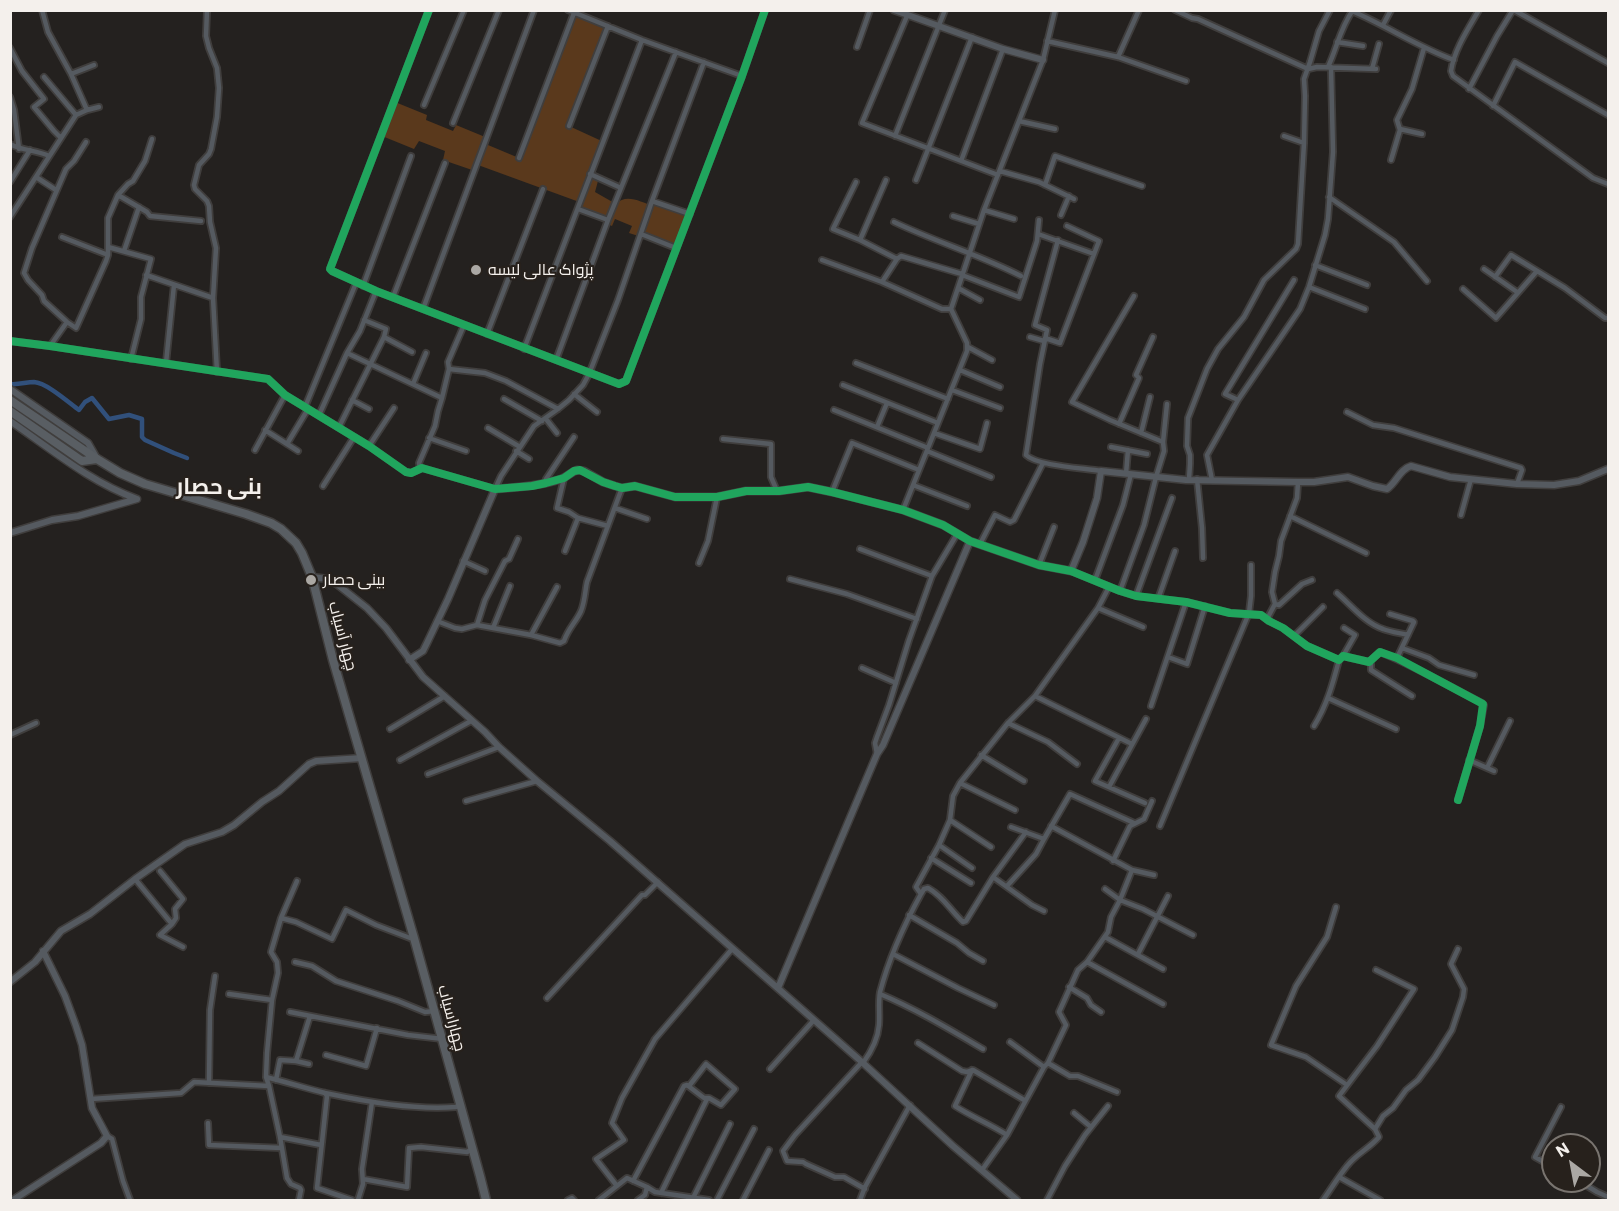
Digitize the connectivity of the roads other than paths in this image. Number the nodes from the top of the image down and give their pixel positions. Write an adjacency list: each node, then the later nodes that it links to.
1 (42, 10): 44 (street)
2 (207, 10): 142 (street)
3 (429, 10): 131 (street)
4 (464, 10): 50 (street)
5 (499, 10): 57 (street)
6 (534, 10): 144 (street)
7 (568, 10): 20 (street)
8 (765, 10): 45 (street)
9 (870, 10): 31 (street)
10 (894, 10): 21 (street)
11 (945, 10): 23 (street)
12 (1055, 10): 27 (street)
13 (1139, 10): 36 (street)
14 (1175, 10): 43 (street)
15 (1330, 10): 43 (street)
16 (1391, 10): 24 (street)
17 (1513, 10): 40 (street); 48 (street)
18 (1352, 11): 24 (street); 28 (street)
19 (1478, 11): 38 (street)
20 (574, 13): 22 (street); 74 (street)
21 (907, 16): 23 (street); 62 (street)
22 (608, 26): 26 (street); 58 (street)
23 (939, 26): 25 (street); 62 (street)
24 (1383, 26): 33 (street)
25 (972, 38): 34 (street); 69 (street)
26 (642, 40): 35 (street); 79 (street)
27 (1047, 41): 36 (street); 37 (street)
28 (1337, 42): 30 (street); 42 (street)
29 (1379, 44): 42 (street)
30 (1363, 46)
31 (857, 47)
32 (10, 48): 64 (street)
33 (1424, 48): 38 (street); 60 (street)
34 (1003, 49): 37 (street); 76 (street)
35 (676, 52): 39 (street); 88 (street)
36 (1118, 57): 47 (street)
37 (1043, 60): 56 (street)
38 (1454, 60): 48 (street)
39 (704, 62): 45 (street); 93 (street)
40 (1608, 63)
41 (94, 65): 44 (street)
42 (1330, 67): 43 (street); 92 (street)
43 (1308, 69): 67 (street)
44 (71, 74): 53 (street)
45 (742, 76): 97 (street)
46 (44, 77): 54 (street)
47 (1186, 81)
48 (1469, 89): 51 (street)
49 (10, 97): 70 (street)
50 (424, 105)
51 (1493, 106): 55 (street); 85 (street)
52 (99, 107): 53 (street)
53 (87, 110): 54 (street)
54 (76, 115): 64 (street)
55 (1608, 116)
56 (1019, 121): 59 (street); 78 (street)
57 (453, 123)
58 (569, 126)
59 (1055, 129)
60 (1400, 129): 61 (street); 75 (street)
61 (1422, 134)
62 (895, 136): 69 (street)
63 (1284, 136): 67 (street)
64 (62, 138): 72 (street)
65 (152, 139): 91 (street)
66 (86, 141): 90 (street)
67 (1304, 143): 238 (street)
68 (10, 144): 70 (street)
69 (928, 148): 76 (street); 82 (street)
70 (19, 149): 71 (street)
71 (30, 150): 72 (street); 83 (street)
72 (49, 156): 80 (street)
73 (411, 156): 134 (street)
74 (519, 158)
75 (1391, 160)
76 (961, 161): 78 (street)
77 (445, 163): 141 (street)
78 (999, 173): 86 (street); 96 (street)
79 (590, 174): 88 (street); 95 (street)
80 (36, 177): 90 (street); 100 (street)
81 (886, 180): 111 (street)
82 (916, 180)
83 (10, 182)
84 (856, 182): 111 (street)
85 (1608, 184)
86 (1045, 185): 87 (street); 98 (street)
87 (1142, 186)
88 (621, 188): 102 (street)
89 (543, 189): 151 (street)
90 (56, 190): 149 (street)
91 (118, 195): 94 (street); 113 (street)
92 (1329, 197): 121 (street); 129 (street)
93 (652, 201): 97 (street); 108 (street)
94 (139, 207): 104 (street); 115 (street)
95 (578, 209): 102 (street); 159 (street)
96 (984, 210): 101 (street); 106 (street)
97 (690, 214): 114 (street)
98 (1061, 215)
99 (953, 216): 106 (street)
100 (10, 217)
101 (1014, 219)
102 (608, 220): 164 (street)
103 (1039, 220): 109 (street)
104 (201, 221)
105 (894, 222): 116 (street)
106 (979, 224): 116 (street)
107 (1067, 226): 117 (street)
108 (641, 234): 114 (street); 172 (street)
109 (1038, 234): 112 (street); 124 (street)
110 (62, 237): 118 (street)
111 (860, 240): 119 (street)
112 (1058, 240): 117 (street); 155 (street)
113 (108, 247): 115 (street); 118 (street)
114 (676, 248): 172 (street)
115 (124, 251): 125 (street)
116 (969, 253): 124 (street); 126 (street)
117 (1094, 254): 155 (street)
118 (108, 255): 149 (street)
119 (897, 259): 124 (street); 130 (street)
120 (822, 260): 130 (street)
121 (1315, 265): 133 (street); 135 (street)
122 (1484, 269): 127 (street)
123 (1537, 271): 127 (street); 139 (street); 147 (street)
124 (962, 274): 136 (street)
125 (146, 275): 132 (street); 163 (street)
126 (1021, 276)
127 (1495, 276): 139 (street)
128 (1294, 280): 186 (street)
129 (1427, 281)
130 (882, 282): 145 (street)
131 (356, 283): 134 (street); 189 (street)
132 (174, 285): 142 (street); 166 (street)
133 (1366, 285)
134 (363, 286): 138 (street)
135 (1309, 287): 146 (street); 186 (street)
136 (958, 288): 143 (street); 145 (street)
137 (1463, 289): 139 (street)
138 (376, 291): 141 (street); 148 (street)
139 (1517, 292)
140 (1134, 296): 203 (street)
141 (393, 297): 144 (street)
142 (213, 298): 171 (street)
143 (980, 300)
144 (423, 309): 150 (street)
145 (951, 309): 158 (street)
146 (1365, 309)
147 (1608, 318)
148 (364, 320): 152 (street); 162 (street)
149 (67, 322): 157 (street)
150 (464, 325): 151 (street); 169 (street)
151 (487, 334): 159 (street)
152 (384, 337): 160 (street); 168 (street)
153 (1030, 337): 155 (street)
154 (1153, 337): 203 (street)
155 (1044, 339): 228 (street)
156 (10, 341): 157 (street)
157 (50, 346): 163 (street)
158 (968, 347): 165 (street); 170 (street)
159 (524, 349): 164 (street)
160 (412, 352)
161 (426, 352): 173 (street)
162 (347, 353): 168 (street); 198 (street)
163 (131, 359): 166 (street)
164 (556, 360): 172 (street)
165 (992, 360)
166 (166, 363): 171 (street)
167 (856, 363): 183 (street)
168 (370, 364): 173 (street); 185 (street)
169 (449, 369): 181 (street); 193 (street)
170 (960, 370): 175 (street); 177 (street)
171 (217, 372): 178 (street)
172 (589, 374): 179 (street)
173 (413, 384): 181 (street)
174 (843, 385): 187 (street)
175 (1000, 387)
176 (10, 389): 226 (street)
177 (952, 390): 183 (street); 191 (street)
178 (285, 394): 189 (street); 207 (street)
179 (574, 394): 193 (street); 196 (street)
180 (1150, 397): 210 (street)
181 (442, 398): 213 (street)
182 (504, 399): 199 (street)
183 (948, 399): 201 (street)
184 (10, 400): 226 (highway, چهار آسیاب)
185 (352, 400): 192 (street); 205 (street)
186 (1238, 400): 241 (street)
187 (887, 403): 201 (street); 204 (street)
188 (1167, 404): 215 (street)
189 (306, 408): 198 (street); 216 (street)
190 (394, 408): 217 (street)
191 (1000, 408)
192 (369, 409)
193 (558, 409): 199 (street)
194 (834, 410): 204 (street)
195 (10, 411): 229 (highway)
196 (597, 412)
197 (1347, 412): 244 (street)
198 (319, 416): 205 (street)
199 (544, 420): 208 (street); 219 (street)
200 (10, 421): 229 (street)
201 (938, 423): 209 (street)
202 (987, 423): 209 (street)
203 (1119, 423): 210 (street)
204 (877, 427): 220 (street)
205 (339, 428): 211 (street)
206 (488, 428): 219 (street)
207 (265, 430): 216 (street); 221 (street)
208 (556, 433)
209 (934, 433): 220 (street)
210 (1141, 433): 215 (street)
211 (354, 437): 217 (street); 246 (street)
212 (574, 437): 243 (street)
213 (429, 438): 224 (street); 230 (street)
214 (723, 439): 249 (street)
215 (1163, 442): 236 (street)
216 (287, 444): 223 (street)
217 (369, 446): 230 (street)
218 (1111, 447): 222 (street)
219 (518, 449): 227 (street); 248 (street)
220 (927, 449): 232 (street); 235 (street)
221 (255, 450)
222 (1128, 450): 225 (street); 234 (street)
223 (298, 451)
224 (465, 452)
225 (1147, 454)
226 (97, 459): 229 (highway); 279 (highway, چهار آسیاب)
227 (529, 459)
228 (1043, 463): 233 (street); 266 (street)
229 (79, 464): 262 (street)
230 (420, 468): 248 (street)
231 (1608, 469): 244 (street)
232 (919, 470): 245 (street); 250 (street)
233 (1101, 471): 234 (street); 277 (street)
234 (1128, 474): 236 (street); 281 (street)
235 (991, 477)
236 (1156, 477): 238 (street); 286 (street)
237 (564, 478): 243 (street); 247 (street); 258 (street)
238 (1188, 479): 239 (street)
239 (1197, 479): 241 (street); 271 (street)
240 (1471, 479): 242 (street); 244 (street); 256 (street)
241 (1212, 480): 242 (street)
242 (1298, 482): 257 (street)
243 (546, 483): 248 (street)
244 (1517, 484)
245 (913, 485): 253 (street); 255 (street)
246 (323, 486)
247 (622, 488): 251 (street); 254 (street)
248 (495, 489): 272 (street)
249 (777, 491): 250 (street); 251 (street)
250 (832, 492): 255 (street)
251 (717, 497): 273 (street)
252 (1172, 498): 288 (street)
253 (967, 506)
254 (615, 508): 259 (street); 260 (street)
255 (903, 510): 263 (street)
256 (1461, 515)
257 (1290, 516): 270 (street); 291 (street)
258 (578, 518): 260 (street); 268 (street)
259 (647, 519)
260 (608, 526): 304 (street)
261 (1054, 527): 274 (street)
262 (10, 533)
263 (957, 534): 265 (street); 278 (street)
264 (518, 539): 300 (street)
265 (970, 541): 266 (street); 333 (street)
266 (980, 544): 274 (street)
267 (860, 549): 278 (street)
268 (565, 551)
269 (1175, 551): 289 (street)
270 (1366, 553)
271 (1203, 558)
272 (463, 561): 276 (street); 299 (street)
273 (699, 563)
274 (1039, 565): 277 (street)
275 (1251, 565): 295 (street)
276 (485, 571)
277 (1071, 571): 281 (street)
278 (932, 576): 297 (street)
279 (312, 577): 311 (street); 335 (highway, چهار آسیاب)
280 (790, 579): 297 (street)
281 (1095, 580): 285 (street)
282 (1312, 580): 291 (street)
283 (510, 586): 302 (street)
284 (557, 587): 304 (street)
285 (1109, 587): 286 (street); 294 (street)
286 (1120, 591): 288 (street)
287 (1337, 593): 305 (street)
288 (1136, 596): 289 (street)
289 (1158, 599): 290 (street)
290 (1186, 602): 292 (street); 308 (street)
291 (1275, 603): 298 (street)
292 (1205, 606): 295 (street); 308 (street)
293 (1323, 607): 306 (street)
294 (1098, 608): 301 (street); 317 (street)
295 (1249, 613): 298 (street); 354 (street)
296 (1390, 614): 305 (street)
297 (917, 619): 315 (street)
298 (1267, 619): 306 (street)
299 (437, 621): 300 (street); 311 (street)
300 (477, 626): 302 (street)
301 (1143, 627)
302 (493, 628): 304 (street)
303 (1344, 628): 309 (street)
304 (531, 634)
305 (1407, 635): 307 (street)
306 (1294, 636): 309 (street)
307 (1402, 648): 310 (street); 314 (street)
308 (1168, 657): 320 (street)
309 (1341, 658): 312 (street); 319 (street)
310 (1397, 658): 312 (street); 337 (street)
311 (410, 660): 316 (street)
312 (1369, 662): 318 (street)
313 (862, 668): 315 (street)
314 (1474, 675)
315 (896, 683): 333 (street)
316 (445, 696): 322 (street); 327 (street)
317 (1035, 696): 325 (street); 330 (street)
318 (1412, 696)
319 (1328, 698): 326 (street); 328 (street)
320 (1151, 706)
321 (1146, 719): 331 (street)
322 (471, 721): 332 (street); 336 (street)
323 (1510, 722): 339 (street)
324 (36, 723): 329 (street)
325 (1008, 723): 334 (street); 338 (street)
326 (1314, 726)
327 (390, 729)
328 (1396, 729)
329 (10, 735)
330 (1119, 738): 331 (street); 345 (street)
331 (1132, 744): 345 (street)
332 (499, 747): 341 (street); 342 (street)
333 (877, 754): 400 (street)
334 (981, 755): 343 (street); 344 (street)
335 (362, 758): 358 (highway, چهار آسیاب); 368 (street)
336 (400, 760)
337 (1469, 760): 339 (street); 346 (street)
338 (1077, 764)
339 (1487, 768): 340 (street)
340 (1494, 771)
341 (428, 774)
342 (537, 781): 347 (street); 370 (street)
343 (1024, 781)
344 (960, 783): 350 (street); 351 (street)
345 (1109, 787): 349 (street)
346 (1458, 800)
347 (466, 801)
348 (1152, 801): 352 (street)
349 (1145, 804)
350 (1015, 810)
351 (950, 820): 359 (street); 360 (street)
352 (1134, 823): 353 (street); 362 (street)
353 (1051, 826): 357 (street); 362 (street)
354 (1160, 826)
355 (1011, 827): 356 (street)
356 (1026, 832): 357 (street); 367 (street)
357 (1044, 839): 372 (street)
358 (387, 844): 385 (highway, چهاراسیاب)
359 (939, 844): 361 (street); 363 (street)
360 (991, 847)
361 (931, 858): 371 (street); 374 (street)
362 (1113, 861): 364 (street)
363 (972, 867)
364 (1132, 870): 366 (street); 376 (street)
365 (160, 871): 382 (street)
366 (1154, 874)
367 (993, 877): 372 (street); 374 (street)
368 (135, 879): 382 (street); 389 (street)
369 (297, 881): 381 (street)
370 (658, 882): 387 (street); 403 (street)
371 (971, 883)
372 (1006, 886): 378 (street)
373 (1105, 889): 376 (street)
374 (921, 894): 379 (street)
375 (1168, 896): 380 (street)
376 (1120, 900): 380 (street); 384 (street)
377 (1336, 907): 427 (street)
378 (1044, 912)
379 (909, 915): 390 (street); 392 (street)
380 (1157, 917): 383 (street); 391 (street)
381 (281, 918): 385 (street); 404 (street)
382 (172, 924): 386 (street)
383 (1193, 935)
384 (1105, 937): 391 (street); 394 (street)
385 (414, 938): 407 (highway, چهاراسیاب)
386 (183, 947)
387 (732, 949): 400 (street); 460 (street)
388 (1458, 950): 445 (street)
389 (44, 951): 398 (street); 432 (street)
390 (893, 954): 402 (street); 406 (street)
391 (1138, 954): 395 (street)
392 (983, 961)
393 (295, 962): 407 (street)
394 (1087, 962): 399 (street); 405 (street)
395 (1163, 969)
396 (1376, 970): 427 (street)
397 (215, 976): 426 (street)
398 (10, 982)
399 (1069, 987): 409 (street); 421 (street)
400 (778, 988): 411 (street)
401 (229, 994): 404 (street)
402 (879, 994): 416 (street); 419 (street)
403 (547, 998)
404 (272, 1000): 424 (street)
405 (1163, 1004)
406 (994, 1005)
407 (435, 1011): 413 (highway, چهاراسیاب)
408 (290, 1012): 410 (street)
409 (1101, 1012)
410 (310, 1016): 412 (street); 418 (street)
411 (814, 1020): 419 (street); 422 (street)
412 (377, 1028): 413 (street); 417 (street)
413 (443, 1039): 436 (highway, چهاراسیاب)
414 (1010, 1042): 421 (street)
415 (918, 1043): 423 (street)
416 (983, 1049)
417 (326, 1055)
418 (296, 1061): 420 (street); 425 (street)
419 (862, 1062): 437 (street); 462 (street)
420 (309, 1064)
421 (1046, 1065): 430 (street); 434 (street)
422 (770, 1069)
423 (972, 1070): 434 (street); 447 (street)
424 (266, 1077): 425 (street); 428 (street)
425 (276, 1080): 431 (street)
426 (209, 1083): 428 (street); 432 (street)
427 (1347, 1084): 445 (street)
428 (270, 1086): 449 (street)
429 (689, 1086): 433 (street); 433 (street); 459 (street)
430 (1117, 1092)
431 (325, 1093): 435 (street); 450 (street)
432 (91, 1099): 448 (street)
433 (707, 1099): 463 (street)
434 (1024, 1101): 447 (street)
435 (372, 1102): 436 (street); 458 (street)
436 (460, 1104): 453 (highway, چهاراسیاب)
437 (910, 1105): 456 (street); 462 (street)
438 (1108, 1106): 443 (street)
439 (1561, 1107): 446 (street)
440 (1074, 1113): 443 (street)
441 (208, 1123): 452 (street)
442 (730, 1124): 464 (street)
443 (1091, 1127): 480 (street)
444 (754, 1129): 476 (street)
445 (1375, 1129): 457 (street)
446 (1547, 1133)
447 (1006, 1135): 456 (street)
448 (107, 1136): 465 (street); 466 (street)
449 (280, 1137): 450 (street); 452 (street)
450 (321, 1145): 468 (street)
451 (1541, 1145): 455 (street)
452 (282, 1148): 467 (street)
453 (472, 1149): 458 (street); 470 (highway, چهاراسیاب)
454 (769, 1150): 477 (street)
455 (1541, 1160)
456 (982, 1170): 479 (street)
457 (1339, 1177): 481 (street); 482 (street)
458 (363, 1179): 469 (street)
459 (633, 1181): 460 (street); 461 (street)
460 (617, 1186): 473 (street)
461 (647, 1186): 463 (street); 474 (street)
462 (865, 1189): 478 (street)
463 (661, 1193): 464 (street)
464 (693, 1198): 475 (street)
465 (13, 1200)
466 (130, 1200)
467 (298, 1200)
468 (352, 1200)
469 (358, 1200)
470 (486, 1200)
471 (568, 1200): 472 (street)
472 (574, 1200)
473 (599, 1200)
474 (638, 1200)
475 (709, 1200)
476 (717, 1200)
477 (743, 1200)
478 (860, 1200)
479 (1017, 1200)
480 (1047, 1200)
481 (1323, 1200)
482 (1380, 1200)

